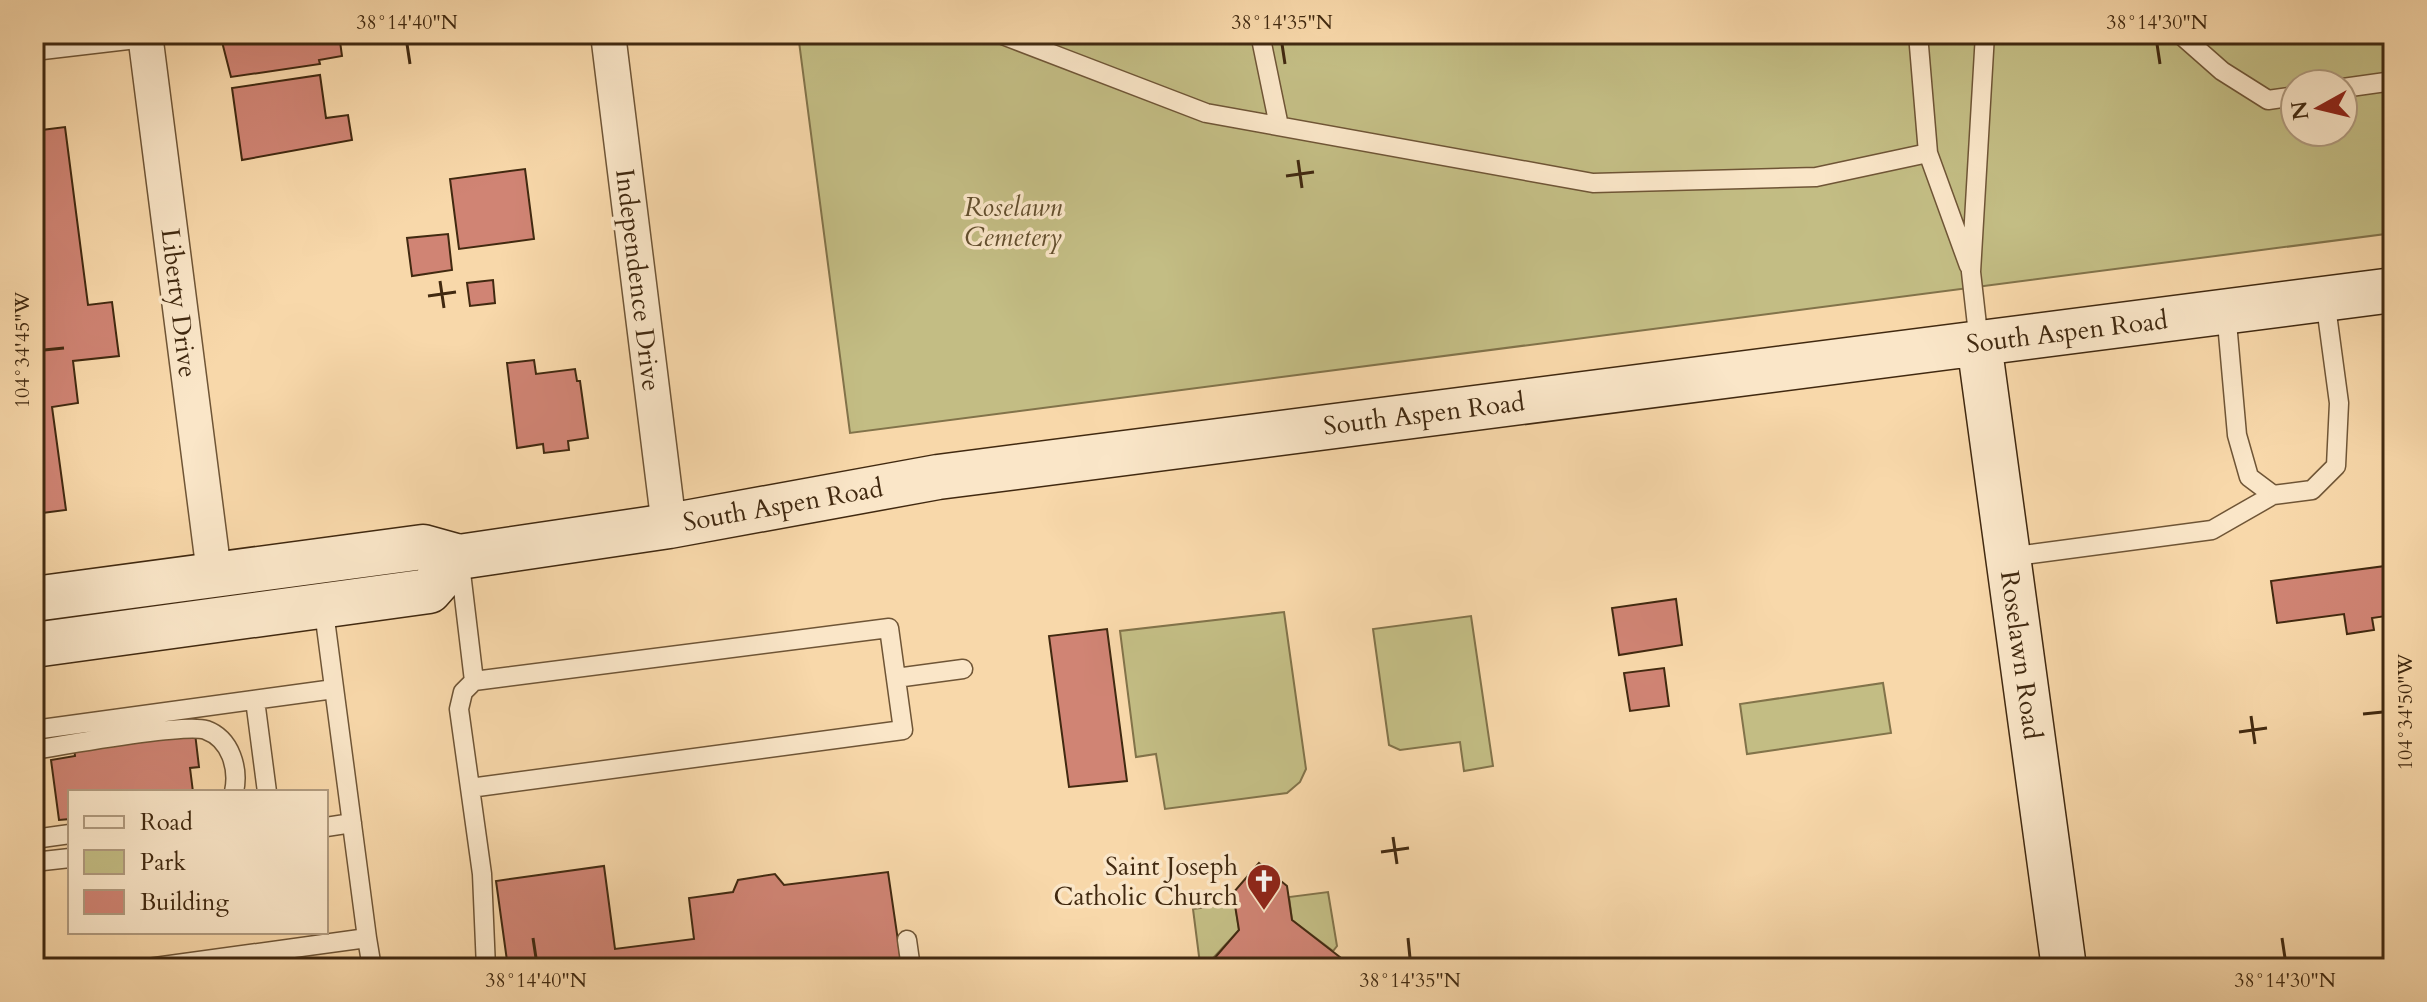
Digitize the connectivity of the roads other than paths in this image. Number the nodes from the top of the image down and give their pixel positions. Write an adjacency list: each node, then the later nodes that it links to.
1 (608, 34): 20 (street, Independence Drive)
2 (1000, 34): 12 (lane)
3 (1260, 34): 12 (lane)
4 (1918, 34): 13 (lane)
5 (1985, 34): 14 (lane)
6 (2180, 34): 11 (lane)
7 (145, 36): 8 (lane); 23 (street, Liberty Drive)
8 (34, 51)
9 (2393, 81): 10 (lane)
10 (2359, 86)
11 (2279, 98)
12 (1279, 126): 13 (lane)
13 (1928, 153): 14 (lane)
14 (1971, 272): 18 (lane)
15 (2393, 290): 16 (street, South Aspen Road)
16 (2325, 299): 17 (street, South Aspen Road); 19 (lane)
17 (2226, 311): 18 (street, South Aspen Road); 19 (lane)
18 (1979, 343): 20 (street, South Aspen Road); 22 (street, Roselawn Road)
19 (2273, 495): 22 (lane)
20 (669, 526): 21 (street, South Aspen Road)
21 (459, 557): 24 (street, South Aspen Road); 29 (lane)
22 (2008, 557): 49 (street, Roselawn Road)
23 (214, 573): 24 (street, South Aspen Road); 25 (street, South Aspen Road)
24 (320, 582): 26 (street, South Aspen Road); 30 (lane)
25 (34, 599)
26 (34, 645)
27 (963, 669): 28 (lane)
28 (896, 678): 29 (lane); 34 (lane)
29 (474, 681): 34 (lane)
30 (334, 689): 31 (lane); 37 (lane)
31 (255, 700): 32 (lane); 36 (lane)
32 (34, 730)
33 (34, 750): 35 (lane)
34 (470, 788): 47 (lane)
35 (234, 790)
36 (267, 790)
37 (352, 823): 38 (lane); 43 (lane)
38 (328, 827)
39 (68, 834): 40 (lane)
40 (34, 839)
41 (68, 858): 42 (lane)
42 (34, 862)
43 (367, 938): 45 (lane); 46 (lane)
44 (907, 940): 48 (lane)
45 (148, 968)
46 (372, 968)
47 (486, 968)
48 (911, 968)
49 (2064, 968)

